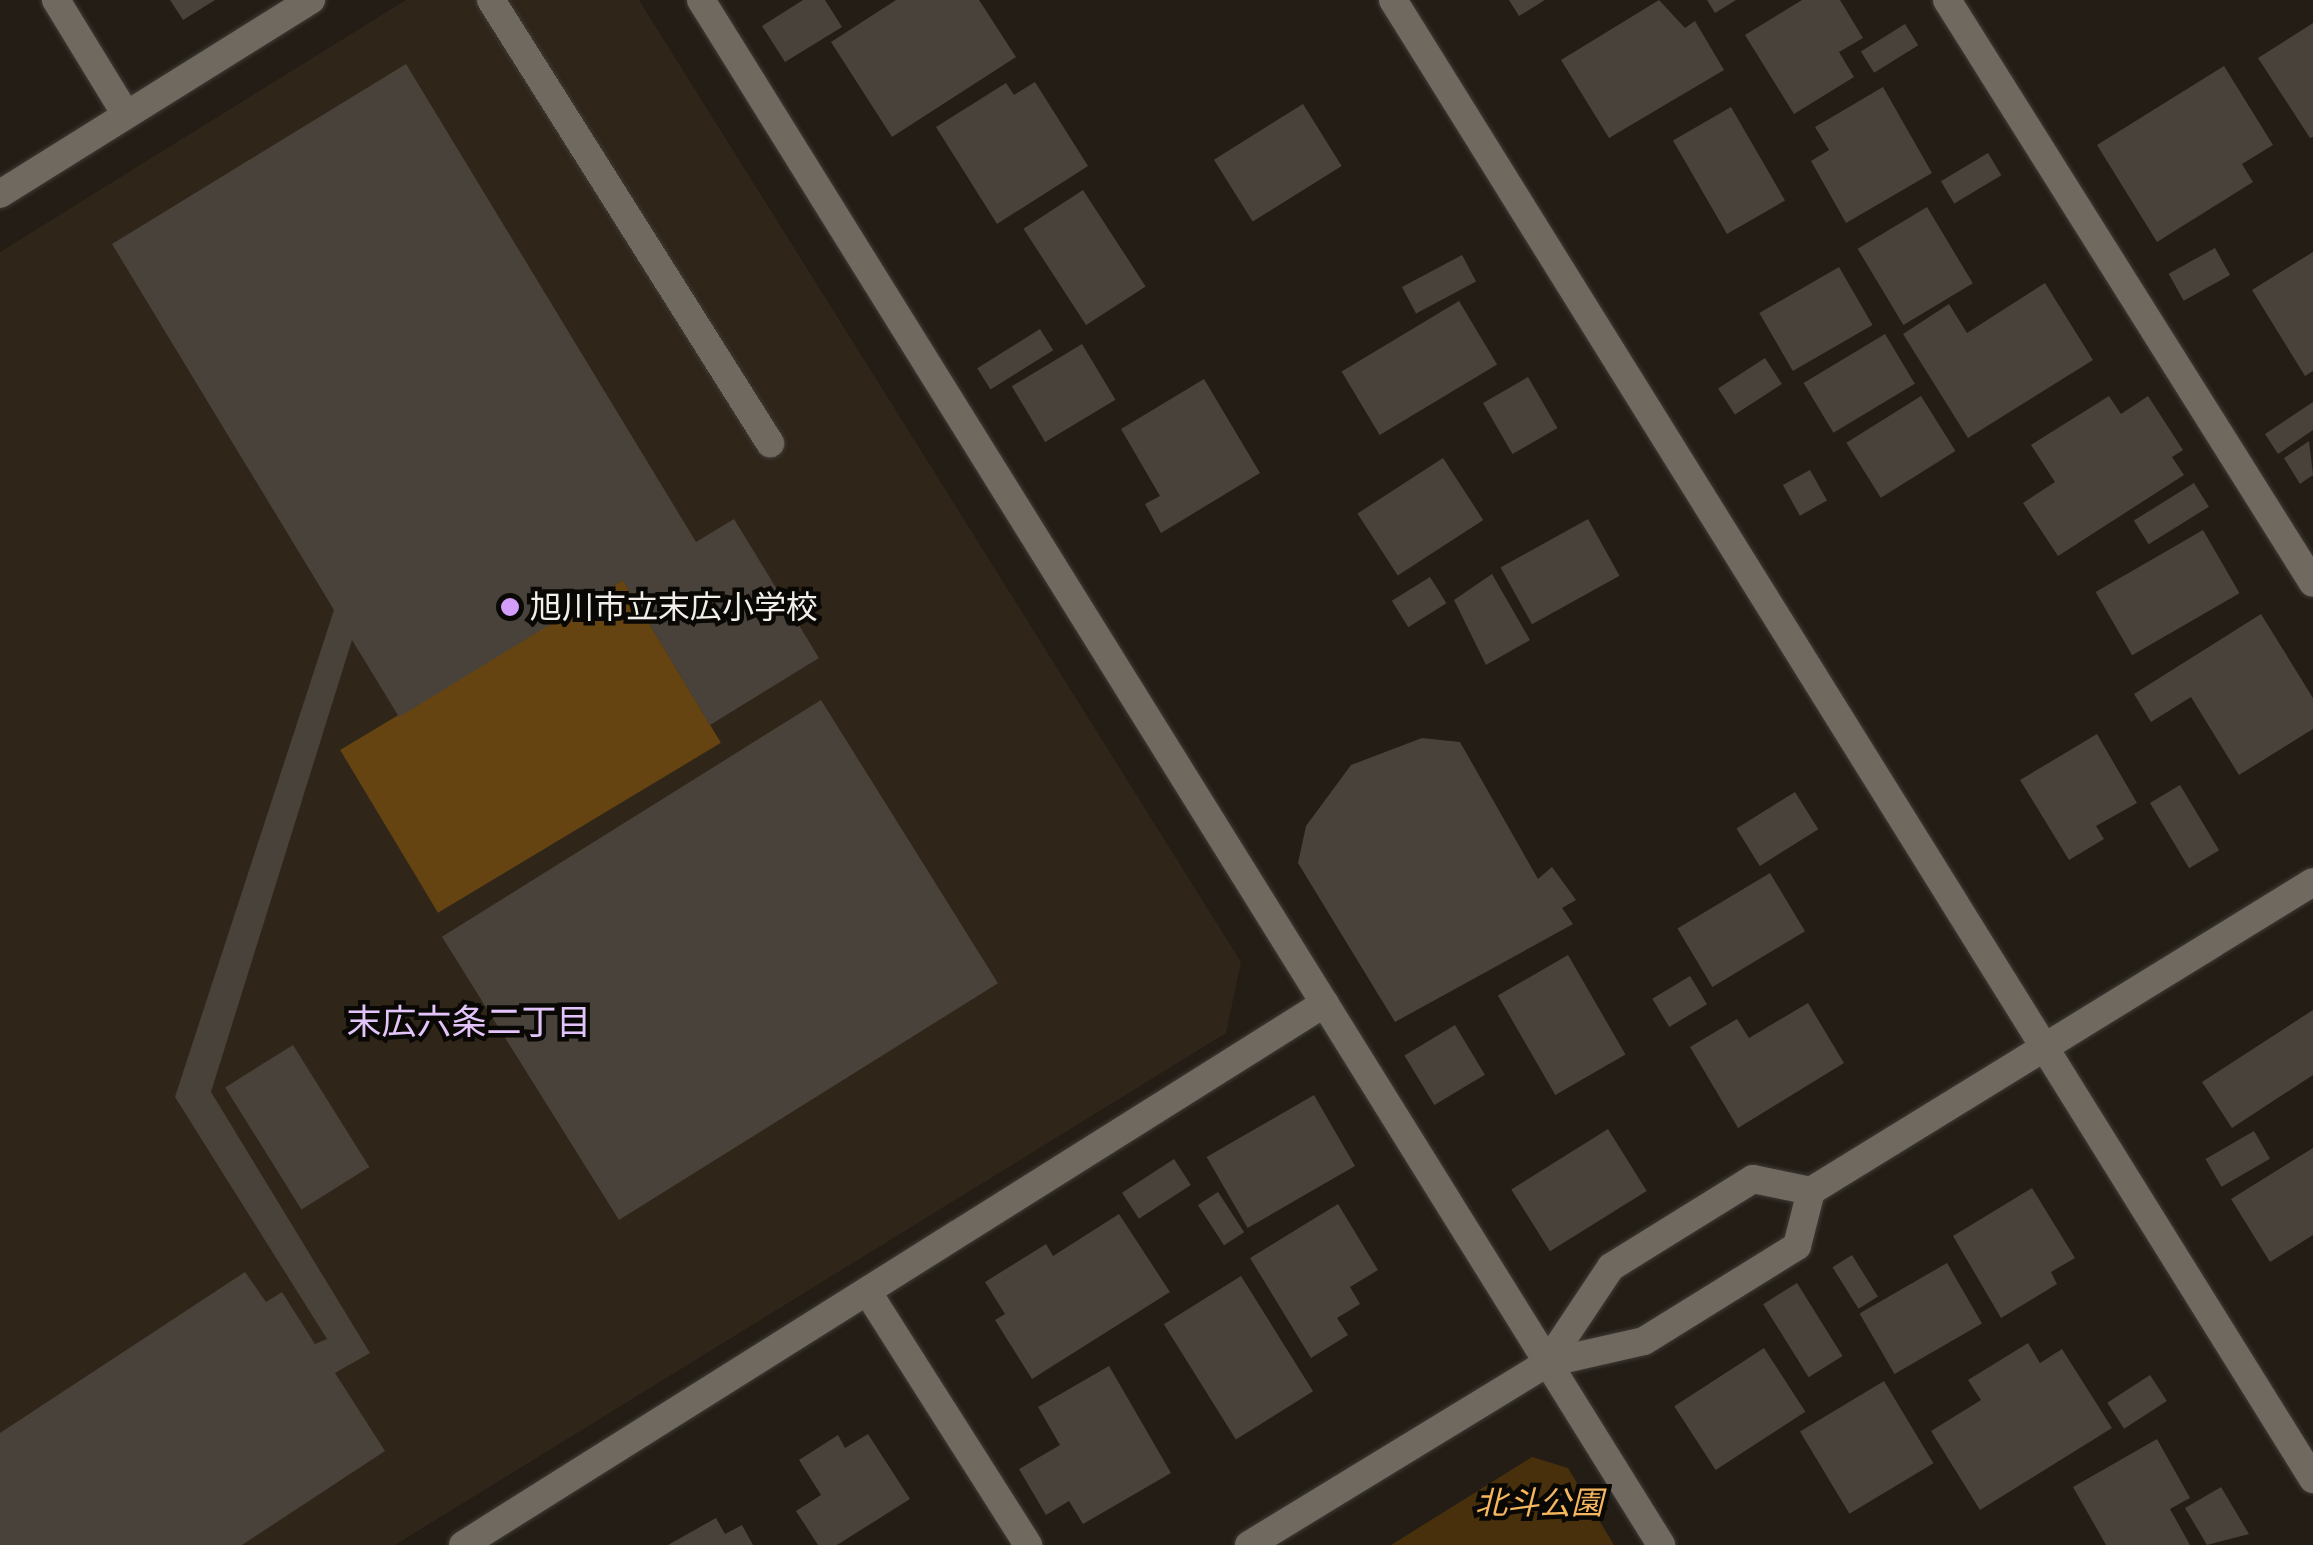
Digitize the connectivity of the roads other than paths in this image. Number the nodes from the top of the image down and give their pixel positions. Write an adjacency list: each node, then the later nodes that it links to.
1 (56, 0): 7 (street)
2 (310, 0): 7 (street)
3 (491, 0): 9 (street)
4 (701, 0): 12 (street)
5 (1393, 0): 13 (street)
6 (1947, 0): 10 (street)
7 (125, 114): 8 (street)
8 (0, 194)
9 (770, 444)
10 (2313, 584)
11 (2313, 882): 13 (street)
12 (1325, 1003): 15 (street); 16 (street)
13 (2044, 1051): 14 (street); 17 (street)
14 (1811, 1191): 16 (street); 16 (street)
15 (867, 1291): 18 (street); 19 (street)
16 (1547, 1363): 20 (street); 21 (street)
17 (2313, 1479)
18 (462, 1545)
19 (1028, 1545)
20 (1248, 1545)
21 (1662, 1545)

